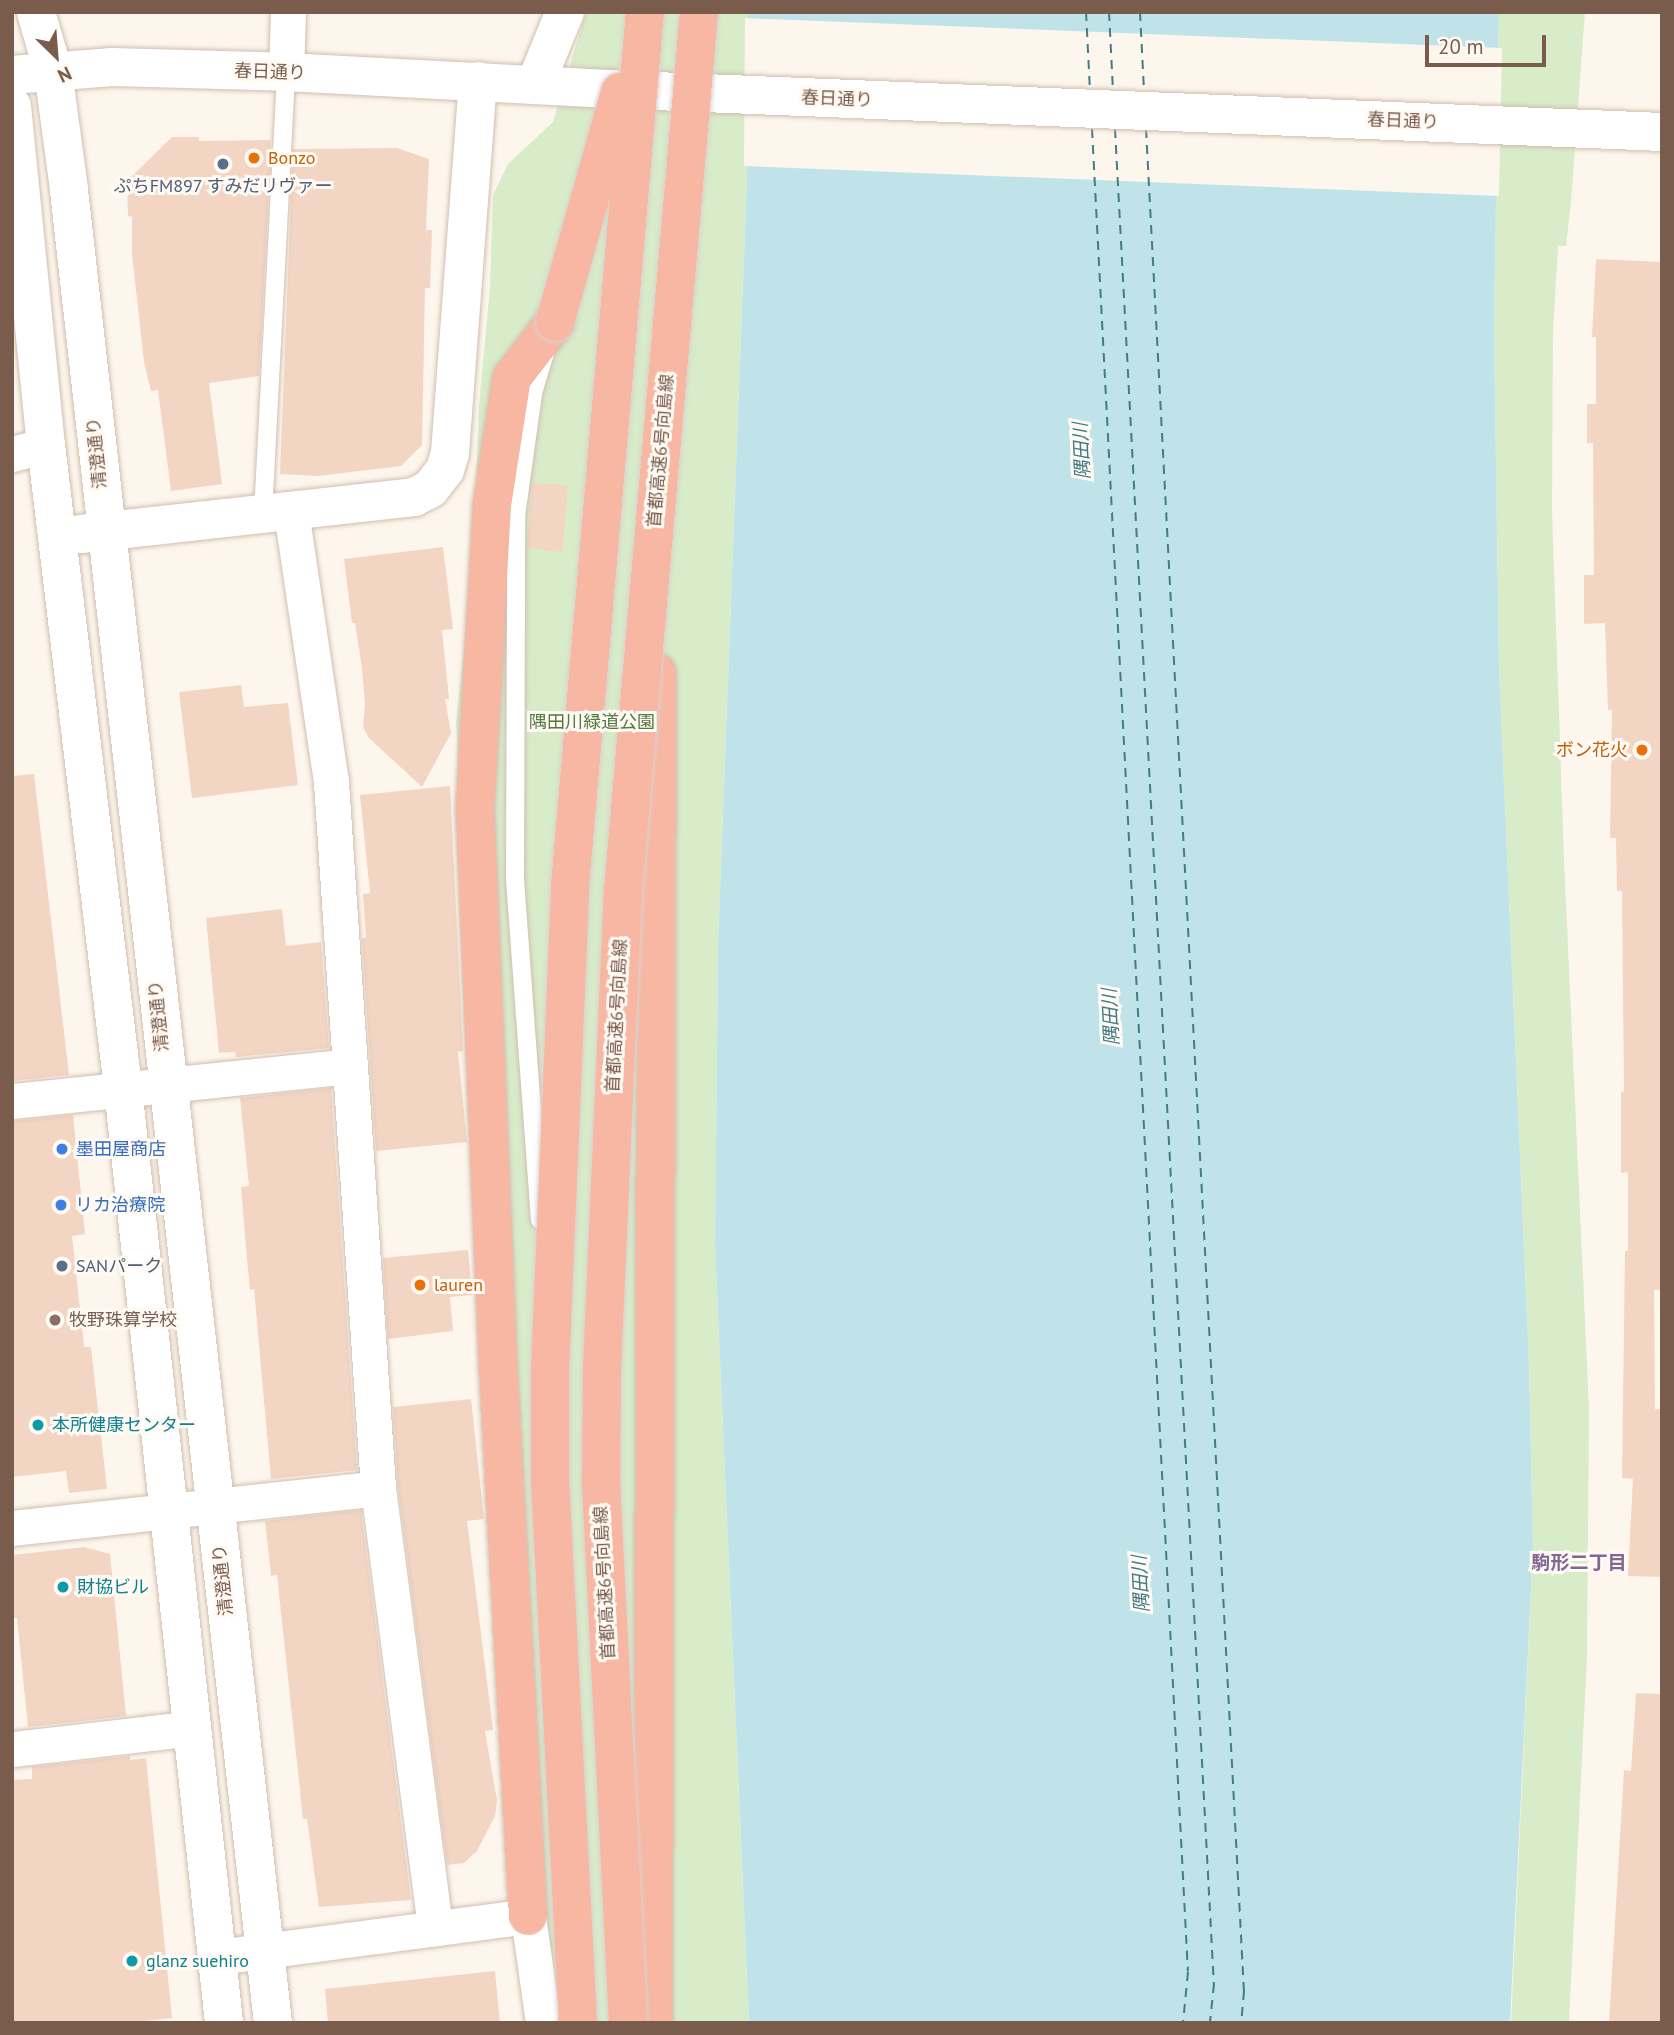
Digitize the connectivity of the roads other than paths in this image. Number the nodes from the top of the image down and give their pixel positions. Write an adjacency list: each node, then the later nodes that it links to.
1 (36, 12): 7 (main road, 清澄通り)
2 (288, 12): 8 (street)
3 (565, 12): 11 (main road)
4 (635, 12): 14 (highway, bridge)
5 (645, 12): 24 (highway, bridge)
6 (699, 12): 16 (highway, 首都高速6号向島線, bridge)
7 (53, 71): 8 (main road, 春日通り); 9 (main road, 春日通り); 18 (main road, 清澄通り)
8 (286, 72): 10 (main road, 春日通り); 17 (lane)
9 (12, 75)
10 (478, 81): 11 (main road, 春日通り); 17 (main road)
11 (535, 85): 13 (main road, 春日通り, bridge)
12 (12, 106): 15 (main road)
13 (1662, 132)
14 (555, 322): 24 (lane, bridge); 31 (highway)
15 (29, 450): 19 (main road)
16 (658, 485): 39 (highway, 首都高速6号向島線, bridge); 40 (highway, bridge)
17 (277, 512): 18 (main road); 20 (street)
18 (106, 531): 19 (main road); 21 (main road, 清澄通り)
19 (58, 536): 22 (main road)
20 (348, 1066): 21 (street); 25 (street)
21 (167, 1085): 22 (street); 26 (main road, 清澄通り)
22 (123, 1088): 23 (street); 27 (main road)
23 (12, 1101)
24 (550, 1370): 38 (highway, bridge)
25 (378, 1488): 26 (street); 32 (street)
26 (215, 1508): 27 (street); 33 (main road, 清澄通り)
27 (169, 1510): 28 (street); 29 (main road)
28 (12, 1528)
29 (193, 1728): 30 (street); 34 (main road)
30 (12, 1749)
31 (528, 1916): 32 (street); 37 (street)
32 (435, 1928): 33 (street)
33 (265, 1952): 34 (street); 36 (main road, 清澄通り)
34 (217, 1957): 35 (main road)
35 (224, 2023)
36 (273, 2023)
37 (543, 2023)
38 (578, 2023)
39 (628, 2023)
40 (653, 2023)

